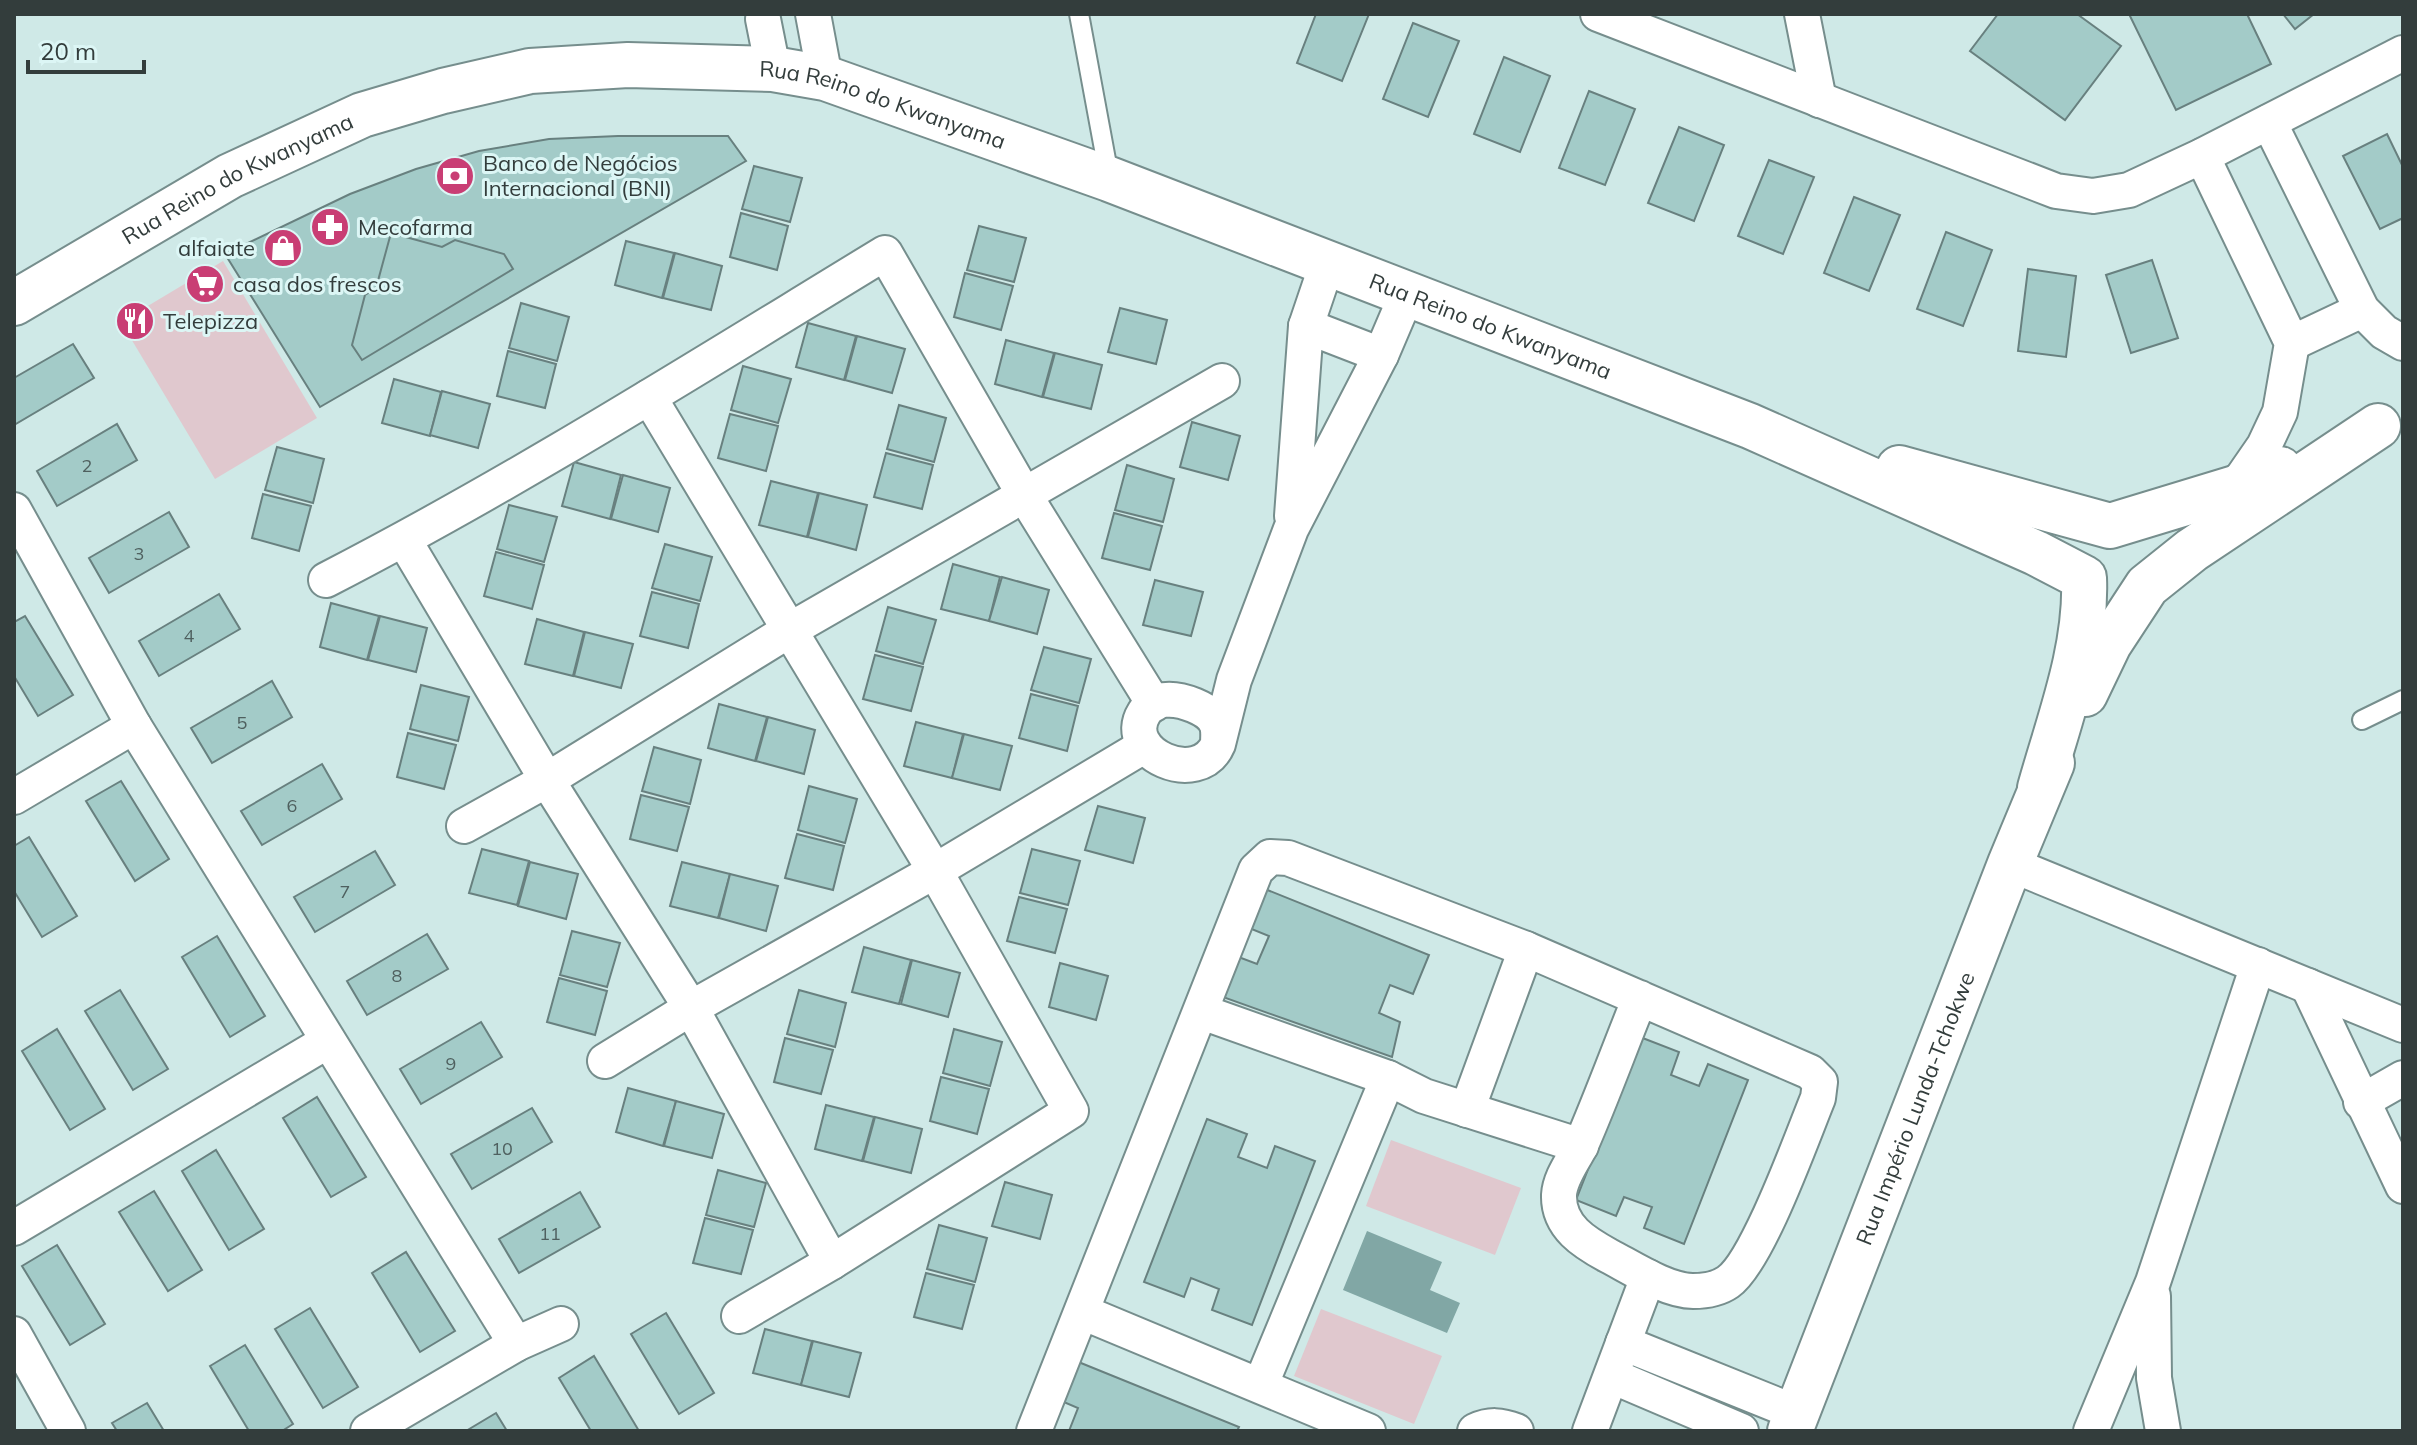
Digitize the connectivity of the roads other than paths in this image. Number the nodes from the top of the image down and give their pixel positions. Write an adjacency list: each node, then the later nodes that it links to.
1 (813, 14): 8 (street)
2 (1079, 14): 12 (lane)
3 (1598, 14): 9 (street)
4 (1802, 14): 9 (street)
5 (763, 19): 7 (street)
6 (2403, 53): 10 (street)
7 (773, 69): 8 (street, Rua Reino do Kwanyama); 15 (street, Rua Reino do Kwanyama)
8 (825, 78): 12 (street, Rua Reino do Kwanyama)
9 (1819, 100): 11 (street)
10 (2269, 122): 11 (street); 16 (street)
11 (2202, 156): 18 (street)
12 (1109, 179): 13 (street, Rua Reino do Kwanyama)
13 (1327, 264): 14 (street, Rua Reino do Kwanyama); 17 (street)
14 (1407, 294): 20 (street); 24 (street, Rua Reino do Kwanyama)
15 (14, 303)
16 (2362, 310): 18 (street); 19 (street)
17 (1306, 326): 20 (street); 29 (street)
18 (2292, 343): 25 (street)
19 (2403, 343)
20 (1381, 355): 29 (street)
21 (1222, 381): 26 (street)
22 (649, 397): 26 (street); 30 (street); 34 (street)
23 (2390, 419): 25 (street, Rua Império Lunda-Tchokwe); 33 (street, Rua Império Lunda-Tchokwe)
24 (1750, 426): 28 (street, Rua Reino do Kwanyama); 31 (street, Rua Reino do Kwanyama)
25 (2235, 488): 28 (street, Rua Império Lunda-Tchokwe)
26 (1025, 496): 34 (street); 37 (street)
27 (14, 510): 40 (street)
28 (2110, 526): 31 (street, Rua Império Lunda-Tchokwe); 33 (street, Rua Império Lunda-Tchokwe)
29 (1291, 529): 35 (street)
30 (404, 540): 32 (street); 43 (street)
31 (2084, 578): 33 (street, Rua Império Lunda-Tchokwe); 44 (street, Rua Império Lunda-Tchokwe)
32 (326, 580)
33 (2147, 586): 44 (street, Rua Império Lunda-Tchokwe)
34 (788, 631): 43 (street); 48 (street)
35 (1234, 680): 38 (street); 41 (street)
36 (2403, 700): 39 (lane)
37 (1154, 704): 38 (street); 42 (street)
38 (1197, 707): 41 (street)
39 (2362, 720)
40 (134, 726): 45 (street); 56 (street)
41 (1218, 744): 42 (street)
42 (1144, 746): 48 (street)
43 (547, 780): 46 (street); 53 (street)
44 (2040, 788): 47 (street, Rua Império Lunda-Tchokwe)
45 (14, 797)
46 (464, 826)
47 (2010, 864): 50 (street); 76 (street, Rua Império Lunda-Tchokwe)
48 (935, 871): 53 (street); 65 (street)
49 (1526, 949): 52 (street); 54 (street); 61 (street)
50 (2258, 965): 51 (street); 67 (street)
51 (2308, 986): 55 (street); 60 (street)
52 (1640, 998): 62 (street); 66 (street)
53 (691, 1008): 57 (street); 65 (street)
54 (1202, 1012): 58 (street); 68 (street)
55 (2403, 1025)
56 (328, 1041): 64 (street); 73 (street)
57 (605, 1061)
58 (1388, 1078): 61 (street); 75 (street)
59 (2403, 1078): 60 (street)
60 (2361, 1102): 63 (street)
61 (1467, 1110): 62 (street)
62 (1581, 1146): 66 (street)
63 (2403, 1186)
64 (14, 1228)
65 (832, 1262): 69 (street)
66 (1648, 1277): 72 (street)
67 (2153, 1282): 85 (street); 86 (street)
68 (1082, 1312): 75 (street); 80 (street)
69 (739, 1316)
70 (561, 1324): 73 (street)
71 (14, 1334): 78 (street)
72 (1623, 1343): 74 (street); 76 (street)
73 (516, 1344): 79 (street)
74 (1612, 1376): 83 (street); 84 (street)
75 (1261, 1384): 77 (street)
76 (1793, 1422)
77 (1346, 1427)
78 (68, 1431)
79 (368, 1431)
80 (1034, 1431)
81 (1475, 1431): 82 (street)
82 (1516, 1431)
83 (1590, 1431)
84 (1741, 1431)
85 (2091, 1431)
86 (2163, 1431)

